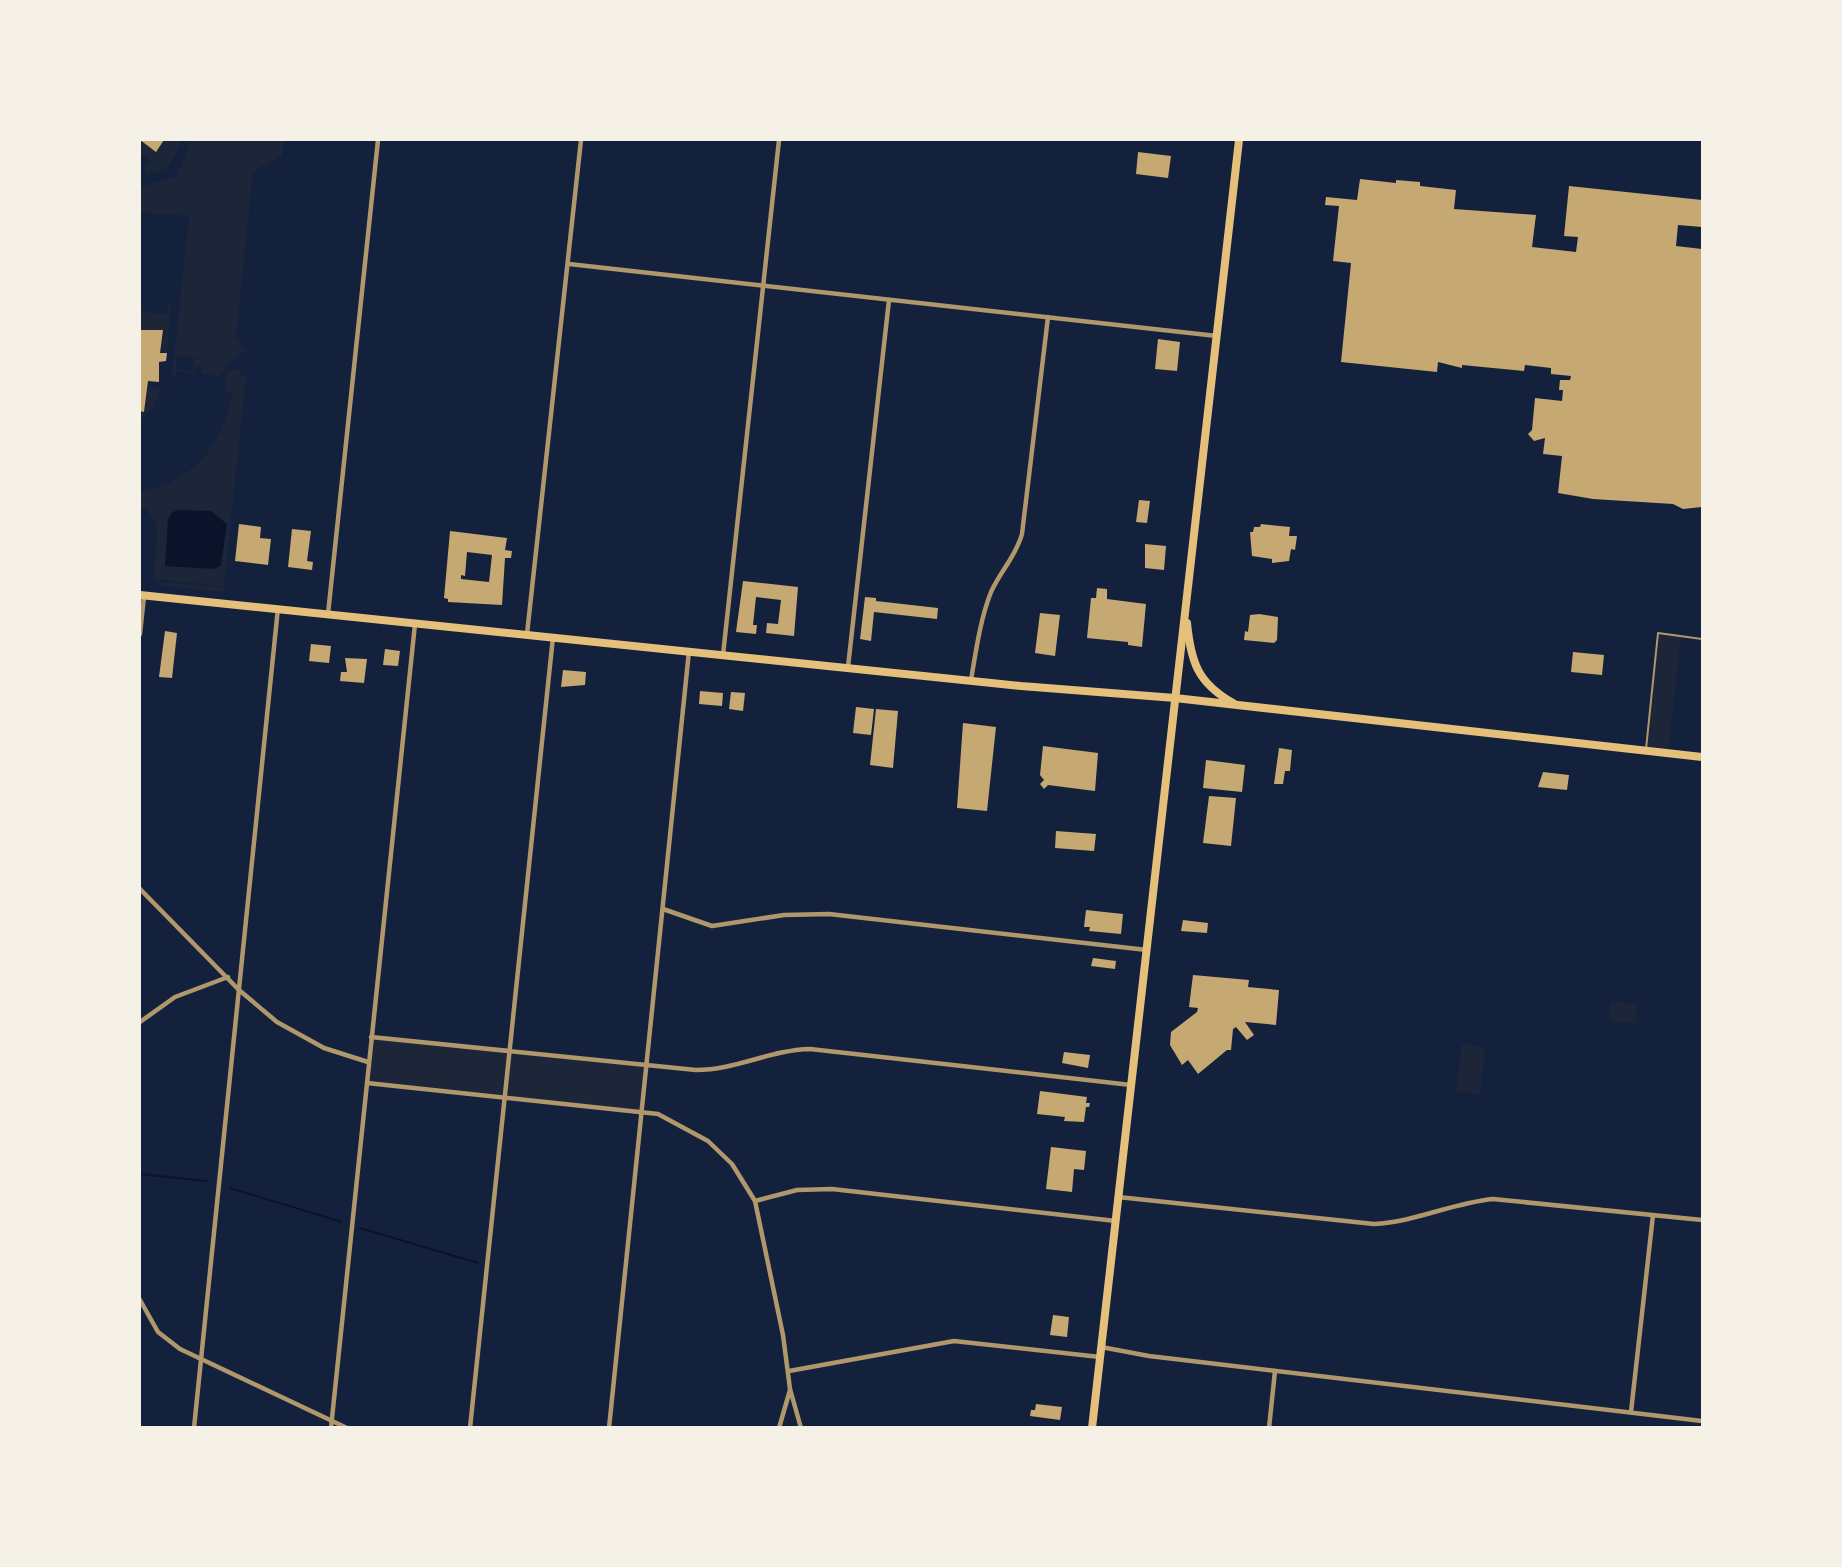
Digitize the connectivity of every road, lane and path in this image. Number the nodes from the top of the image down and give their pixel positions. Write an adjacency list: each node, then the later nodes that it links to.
1 (378, 140): 13 (street)
2 (581, 140): 5 (street)
3 (779, 140): 6 (street)
4 (1239, 140): 9 (main road)
5 (568, 264): 6 (street); 16 (street)
6 (763, 286): 7 (street); 20 (street)
7 (889, 300): 8 (street); 21 (street)
8 (1048, 317): 9 (street); 22 (street)
9 (1217, 336): 11 (main road)
10 (142, 595): 12 (main road); 15 (street)
11 (1186, 605): 23 (main road); 24 (main road)
12 (278, 608): 13 (main road); 31 (street)
13 (328, 614): 14 (main road)
14 (415, 624): 16 (main road); 33 (street)
15 (140, 634)
16 (527, 634): 17 (main road)
17 (553, 637): 19 (main road); 34 (street)
18 (1702, 639): 25 (lane)
19 (689, 651): 20 (main road); 28 (street)
20 (723, 655): 21 (main road)
21 (848, 667): 22 (main road)
22 (971, 680): 23 (main road)
23 (1175, 698): 24 (main road); 29 (main road)
24 (1237, 705): 25 (main road)
25 (1646, 752): 26 (main road)
26 (1702, 757)
27 (140, 889): 30 (street)
28 (663, 909): 29 (street); 36 (street)
29 (1147, 950): 38 (main road)
30 (228, 977): 31 (street); 32 (street)
31 (239, 990): 35 (street); 49 (street)
32 (140, 1022)
33 (371, 1037): 34 (street); 35 (street)
34 (509, 1051): 36 (street); 39 (street)
35 (368, 1062): 37 (street)
36 (647, 1066): 38 (street); 40 (street)
37 (367, 1083): 39 (street); 54 (street)
38 (1131, 1085): 41 (main road)
39 (504, 1098): 40 (street); 59 (street)
40 (643, 1112): 42 (street); 60 (street)
41 (1118, 1197): 43 (street); 45 (main road)
42 (755, 1201): 45 (street); 50 (street)
43 (1653, 1215): 44 (street); 53 (street)
44 (1702, 1220)
45 (1116, 1221): 47 (main road)
46 (140, 1300): 49 (street)
47 (1101, 1347): 48 (main road); 51 (street)
48 (1100, 1357): 50 (street); 63 (main road)
49 (201, 1359): 54 (street); 56 (street)
50 (789, 1371): 52 (street)
51 (1275, 1371): 53 (street); 64 (street)
52 (790, 1389): 61 (street); 62 (street)
53 (1632, 1412): 55 (street)
54 (332, 1420): 57 (street); 58 (street)
55 (1702, 1421)
56 (194, 1428)
57 (331, 1428)
58 (348, 1428)
59 (470, 1428)
60 (609, 1428)
61 (779, 1428)
62 (801, 1428)
63 (1092, 1428)
64 (1269, 1428)

